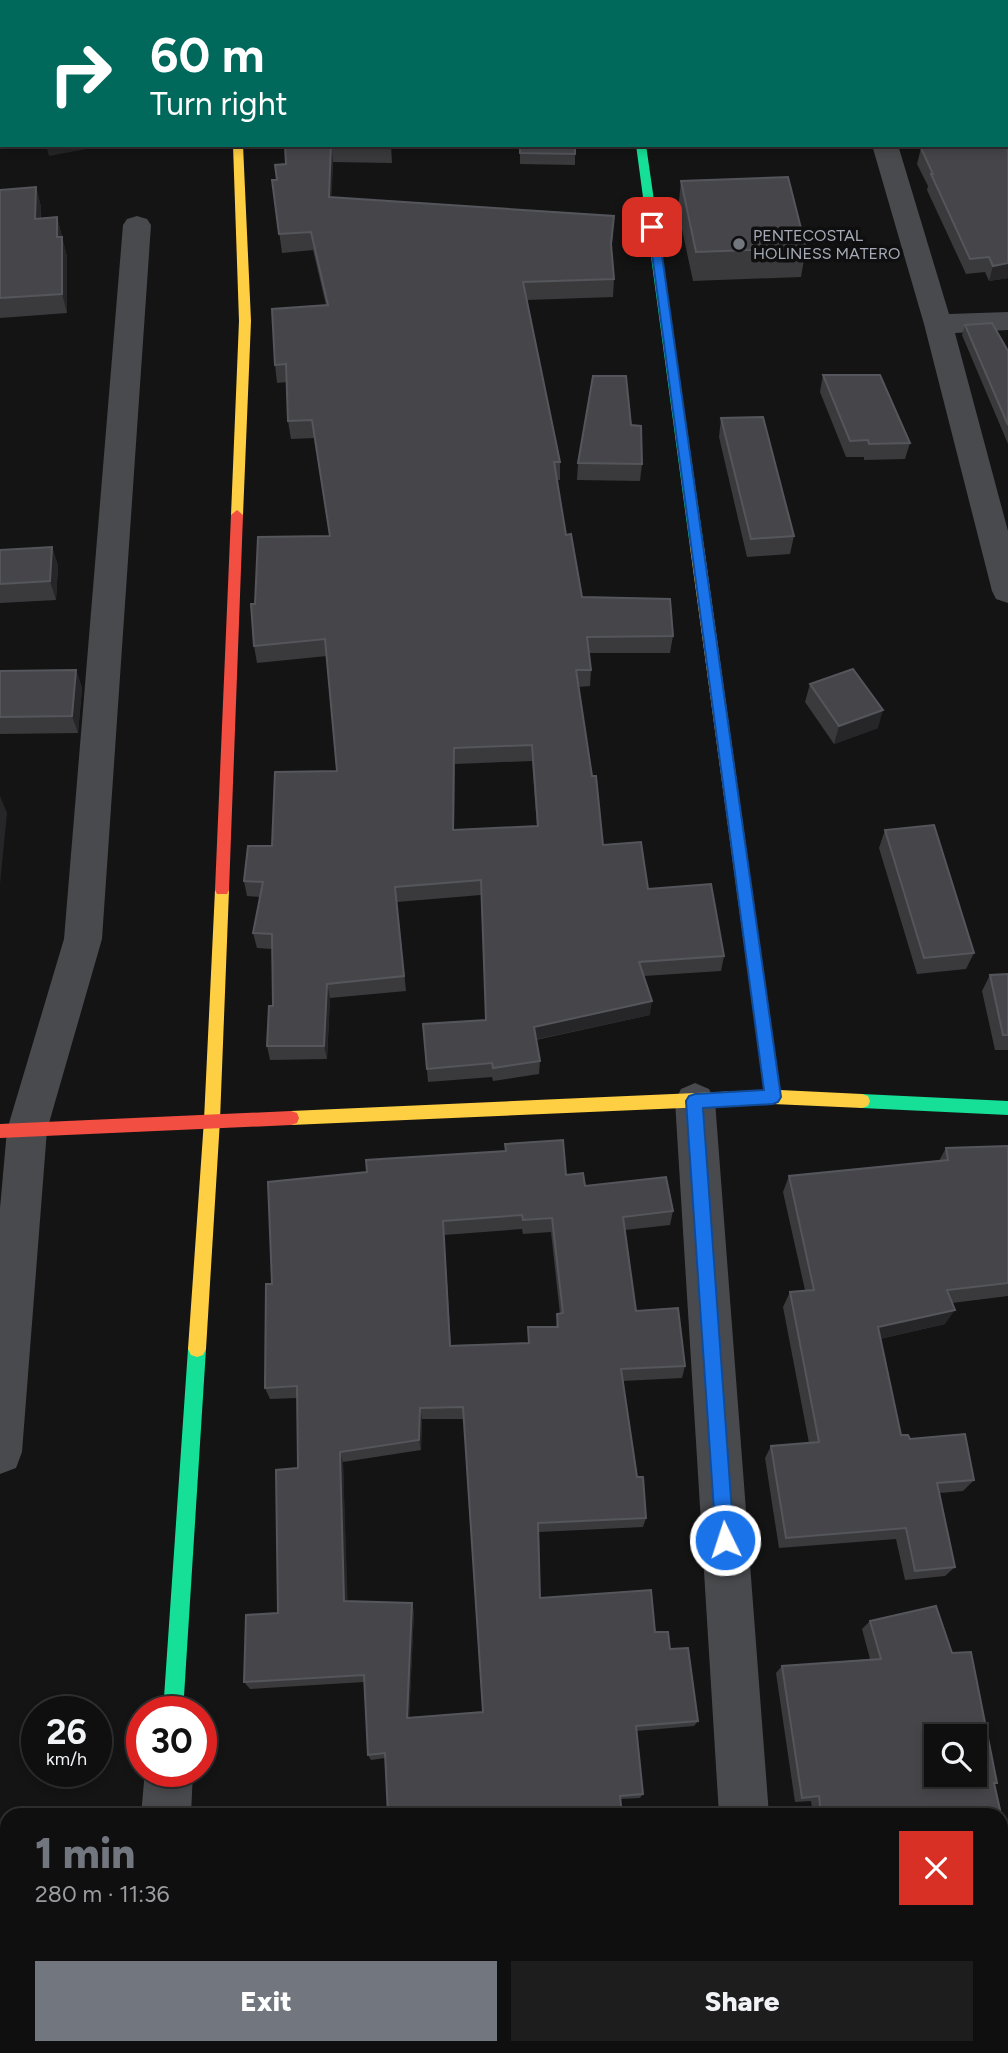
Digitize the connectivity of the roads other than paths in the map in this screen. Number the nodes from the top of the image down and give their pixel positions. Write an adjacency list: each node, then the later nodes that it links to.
1 (238, 147): 11 (street)
2 (641, 147): 8 (street)
3 (886, 147): 6 (street)
4 (137, 225): 12 (street)
5 (1008, 321): 6 (street)
6 (938, 324): 7 (street)
7 (1006, 579)
8 (773, 1097): 9 (street); 10 (street)
9 (695, 1101): 11 (street); 17 (street)
10 (1008, 1108)
11 (212, 1120): 12 (street); 14 (street)
12 (14, 1130): 13 (street)
13 (0, 1452)
14 (174, 1696)
15 (168, 1787): 16 (street)
16 (166, 1808)
17 (744, 1808)

